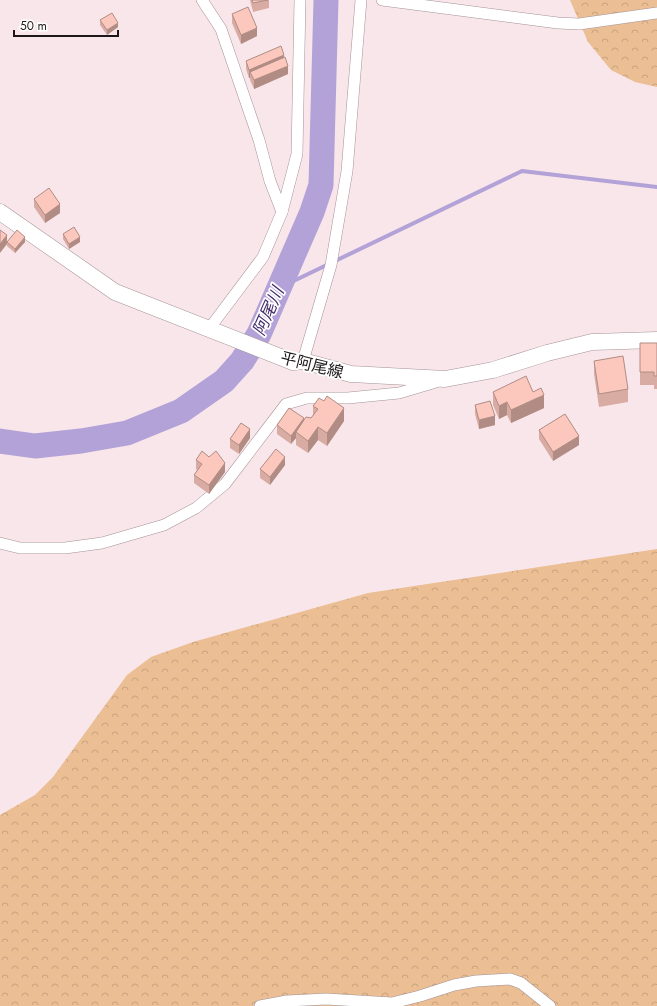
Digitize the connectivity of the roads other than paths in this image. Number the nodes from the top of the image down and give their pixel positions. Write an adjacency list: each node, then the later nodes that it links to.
1 (202, 0): 7 (street)
2 (300, 0): 7 (street)
3 (361, 0): 10 (street)
4 (382, 0): 5 (street)
5 (657, 13)
6 (0, 212): 8 (main road, 平阿尾線)
7 (282, 212): 8 (street)
8 (214, 331): 10 (main road, 平阿尾線)
9 (657, 340): 11 (main road, 平阿尾線)
10 (298, 361): 11 (main road, 平阿尾線)
11 (444, 379): 12 (street)
12 (0, 543)
13 (260, 1006): 14 (street)
14 (550, 1006)

